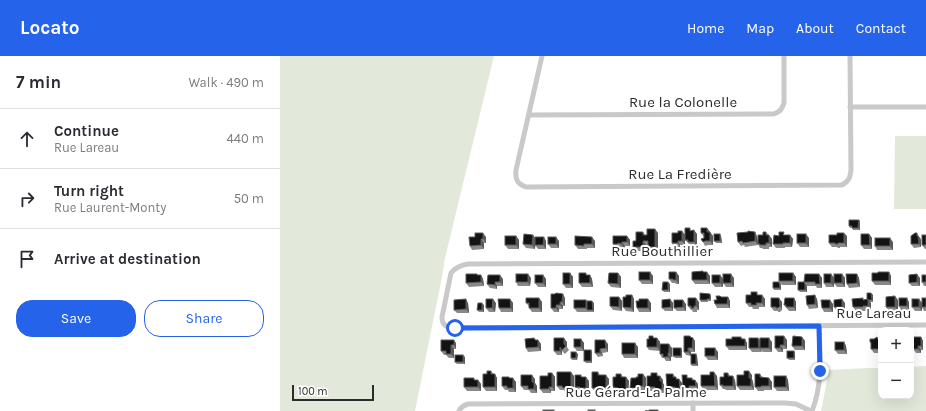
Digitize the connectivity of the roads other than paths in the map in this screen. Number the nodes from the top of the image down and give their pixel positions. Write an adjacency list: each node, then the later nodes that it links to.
1 (542, 56): 6 (street, Rue La Fredière)
2 (784, 56): 6 (street, Rue la Colonelle)
3 (850, 56): 4 (street, Rue La Fredière)
4 (850, 107): 5 (street); 6 (street, Rue La Fredière)
5 (926, 107)
6 (529, 115)
7 (926, 262): 8 (street, Rue Bouthillier)
8 (442, 322): 10 (street, Rue Lareau)
9 (926, 325): 10 (street, Rue Lareau)
10 (819, 326): 14 (street)
11 (693, 404): 12 (street, Rue Gérard-La Palme); 13 (street); 14 (street, Rue Gérard-La Palme)
12 (460, 410)
13 (693, 411)
14 (812, 411)

